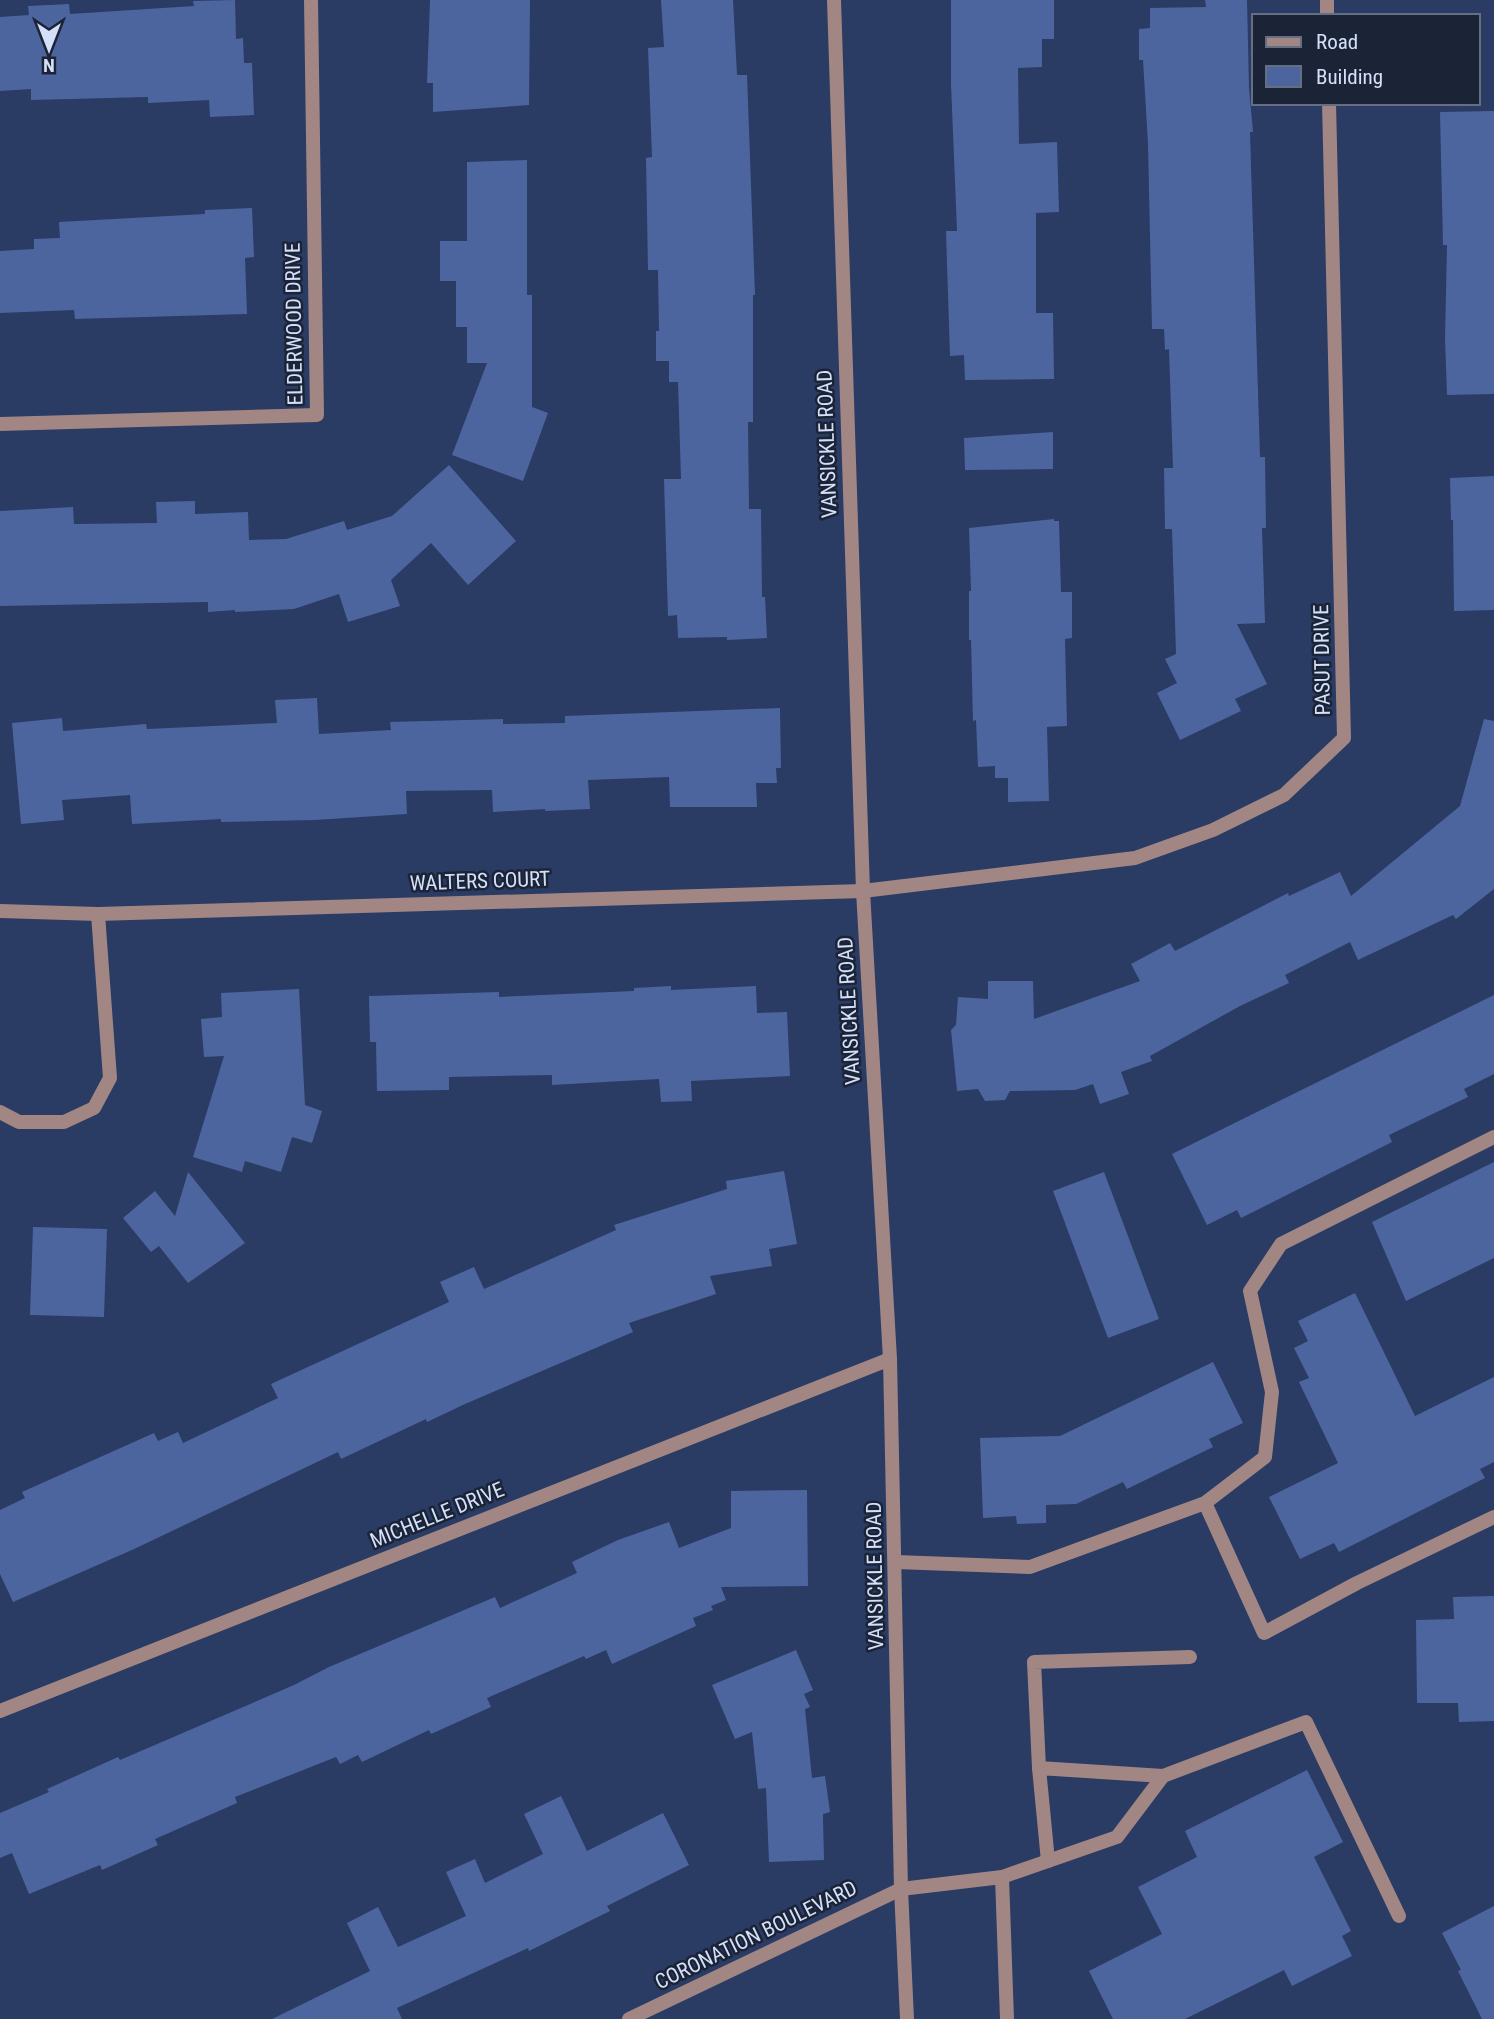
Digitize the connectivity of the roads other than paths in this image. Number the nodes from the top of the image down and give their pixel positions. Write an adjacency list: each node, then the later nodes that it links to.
1 (311, 0): 4 (street, ELDERWOOD DRIVE)
2 (834, 0): 5 (street, VANSICKLE ROAD)
3 (1329, 105): 5 (street, PASUT DRIVE)
4 (0, 424)
5 (863, 891): 7 (street, WALTERS COURT); 10 (street, VANSICKLE ROAD)
6 (0, 911): 7 (street, WALTERS COURT)
7 (98, 914): 8 (street)
8 (0, 1112)
9 (1494, 1137): 11 (street)
10 (890, 1359): 13 (street, VANSICKLE ROAD); 15 (street, MICHELLE DRIVE)
11 (1205, 1503): 12 (street); 13 (street)
12 (1494, 1517)
13 (896, 1562): 20 (street, VANSICKLE ROAD)
14 (1190, 1657): 16 (street)
15 (0, 1711)
16 (1039, 1768): 17 (street); 18 (street)
17 (1163, 1776): 18 (street, CORONATION BOULEVARD); 21 (street)
18 (1048, 1861): 19 (street, CORONATION BOULEVARD)
19 (1002, 1877): 20 (street, CORONATION BOULEVARD); 24 (street)
20 (901, 1889): 22 (street, CORONATION BOULEVARD); 23 (street, VANSICKLE ROAD)
21 (1399, 1916)
22 (629, 2019)
23 (907, 2019)
24 (1007, 2019)

